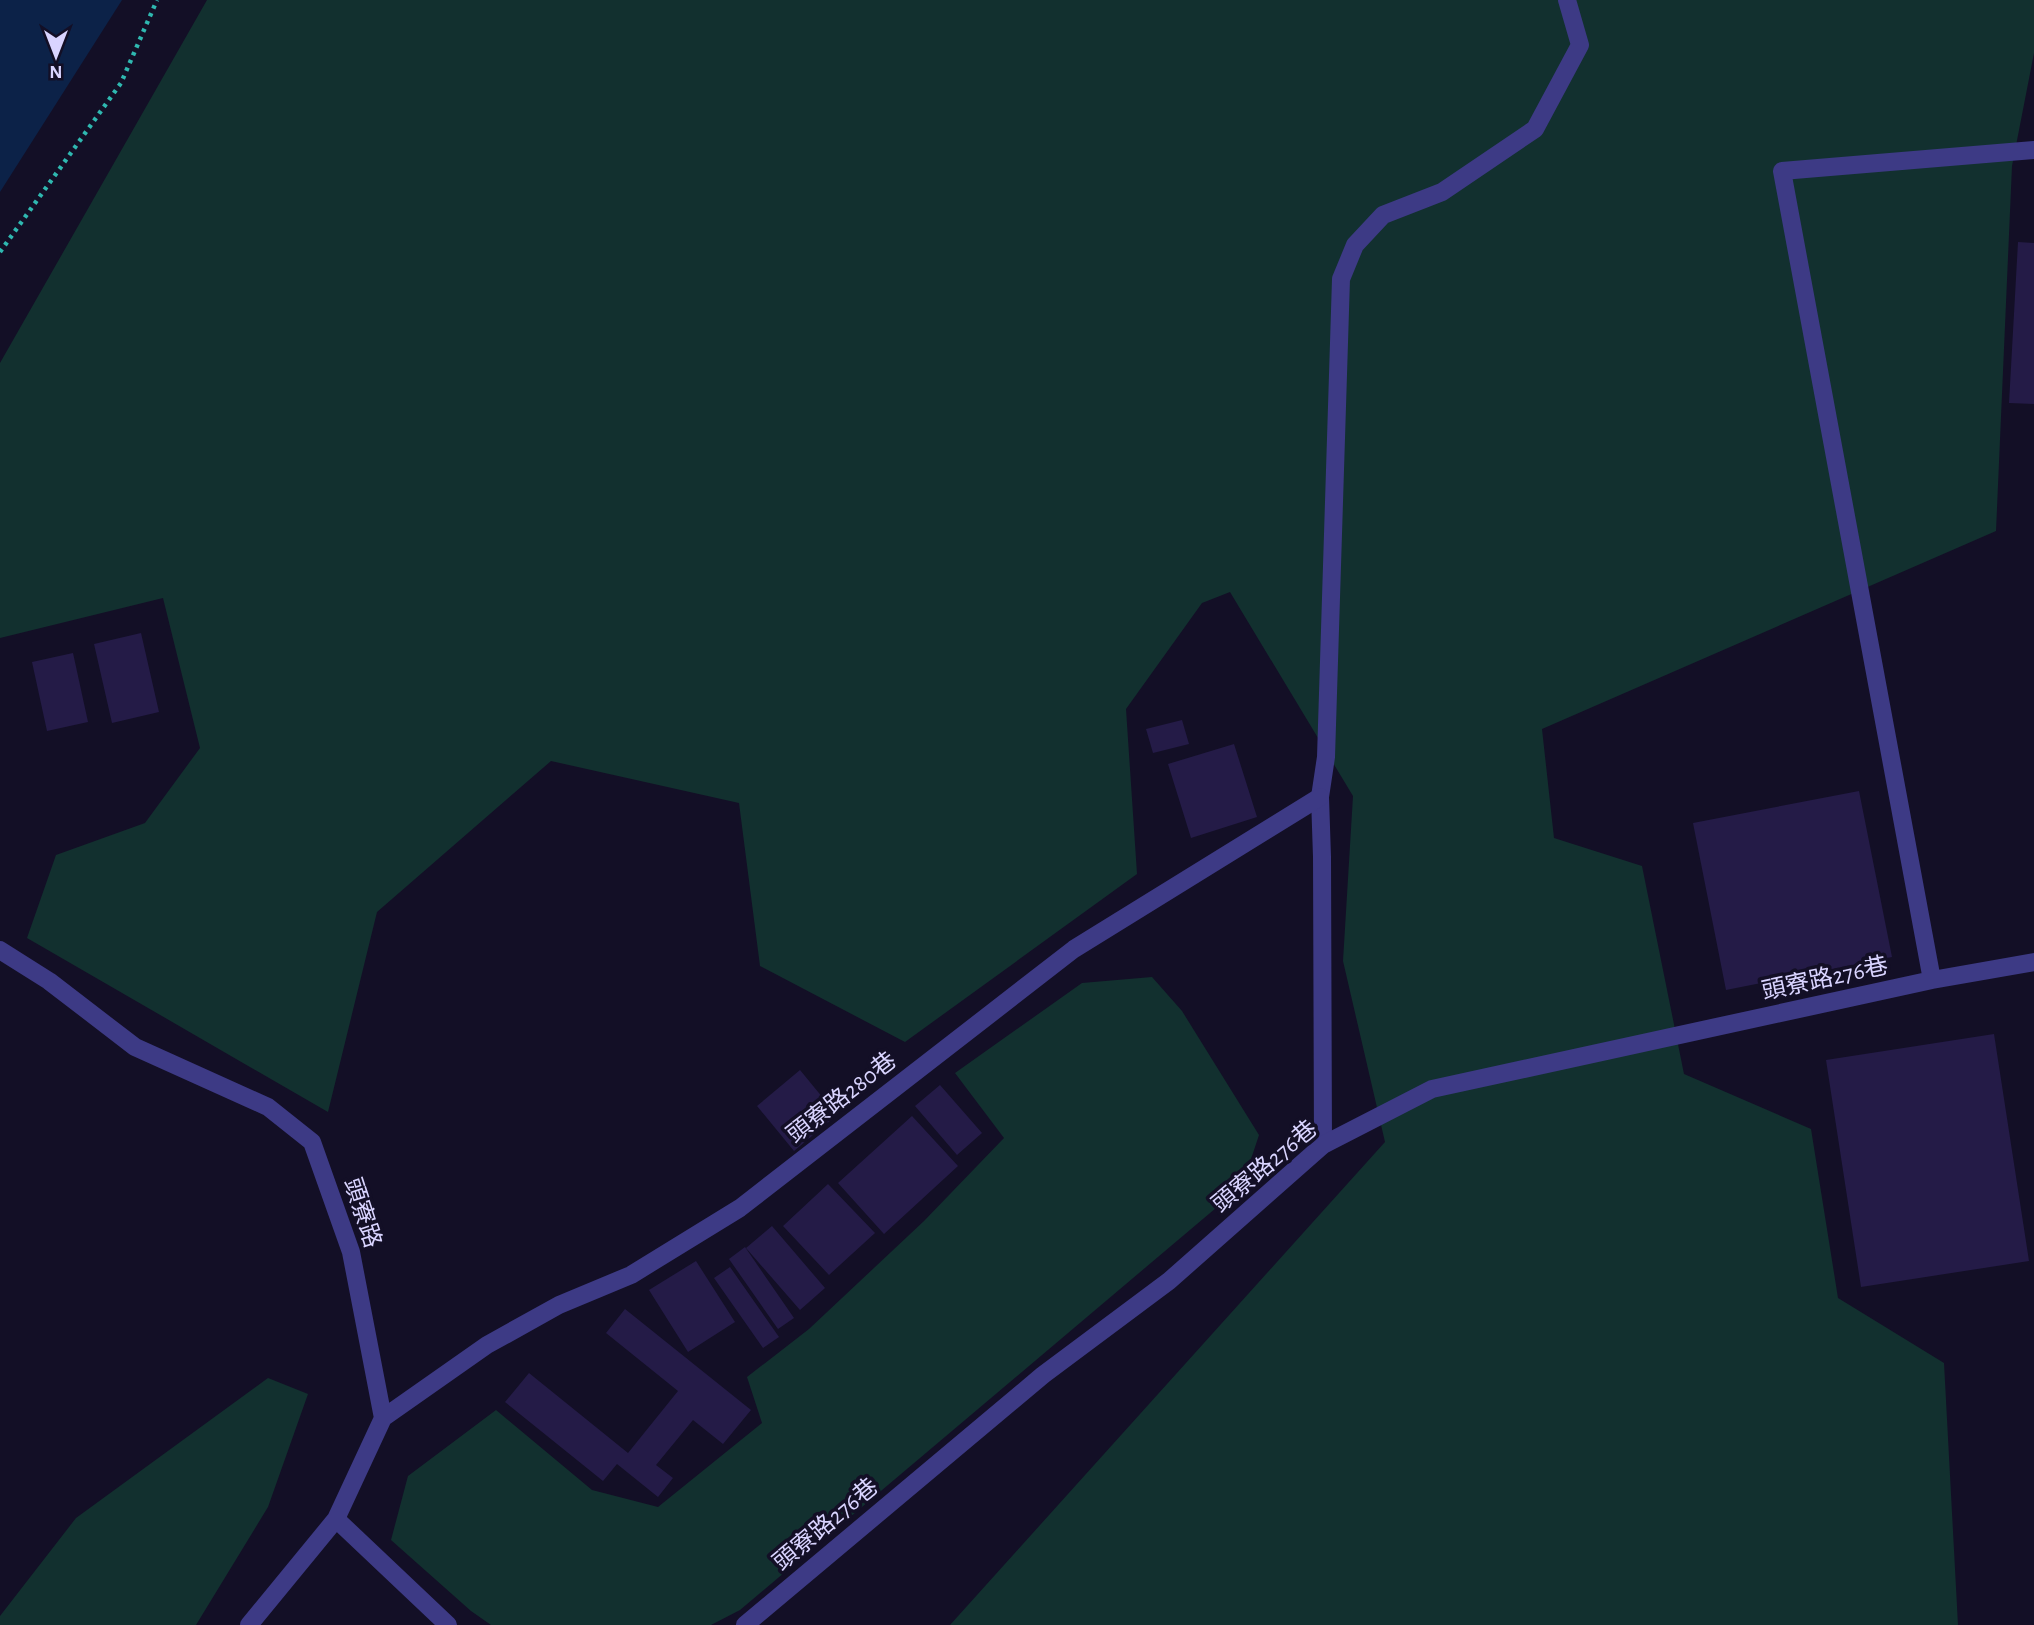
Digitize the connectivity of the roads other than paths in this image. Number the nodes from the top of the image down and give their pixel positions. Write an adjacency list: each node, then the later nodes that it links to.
1 (1567, 0): 3 (street)
2 (2034, 150): 6 (street)
3 (1320, 797): 7 (street); 8 (street, 頭寮路280巷)
4 (0, 950): 8 (street, 頭寮路)
5 (2034, 962): 6 (street, 頭寮路276巷)
6 (1932, 980): 7 (street, 頭寮路276巷)
7 (1323, 1145): 12 (street, 頭寮路276巷)
8 (383, 1418): 9 (street)
9 (336, 1518): 10 (street); 11 (street)
10 (249, 1625)
11 (448, 1625)
12 (745, 1625)

